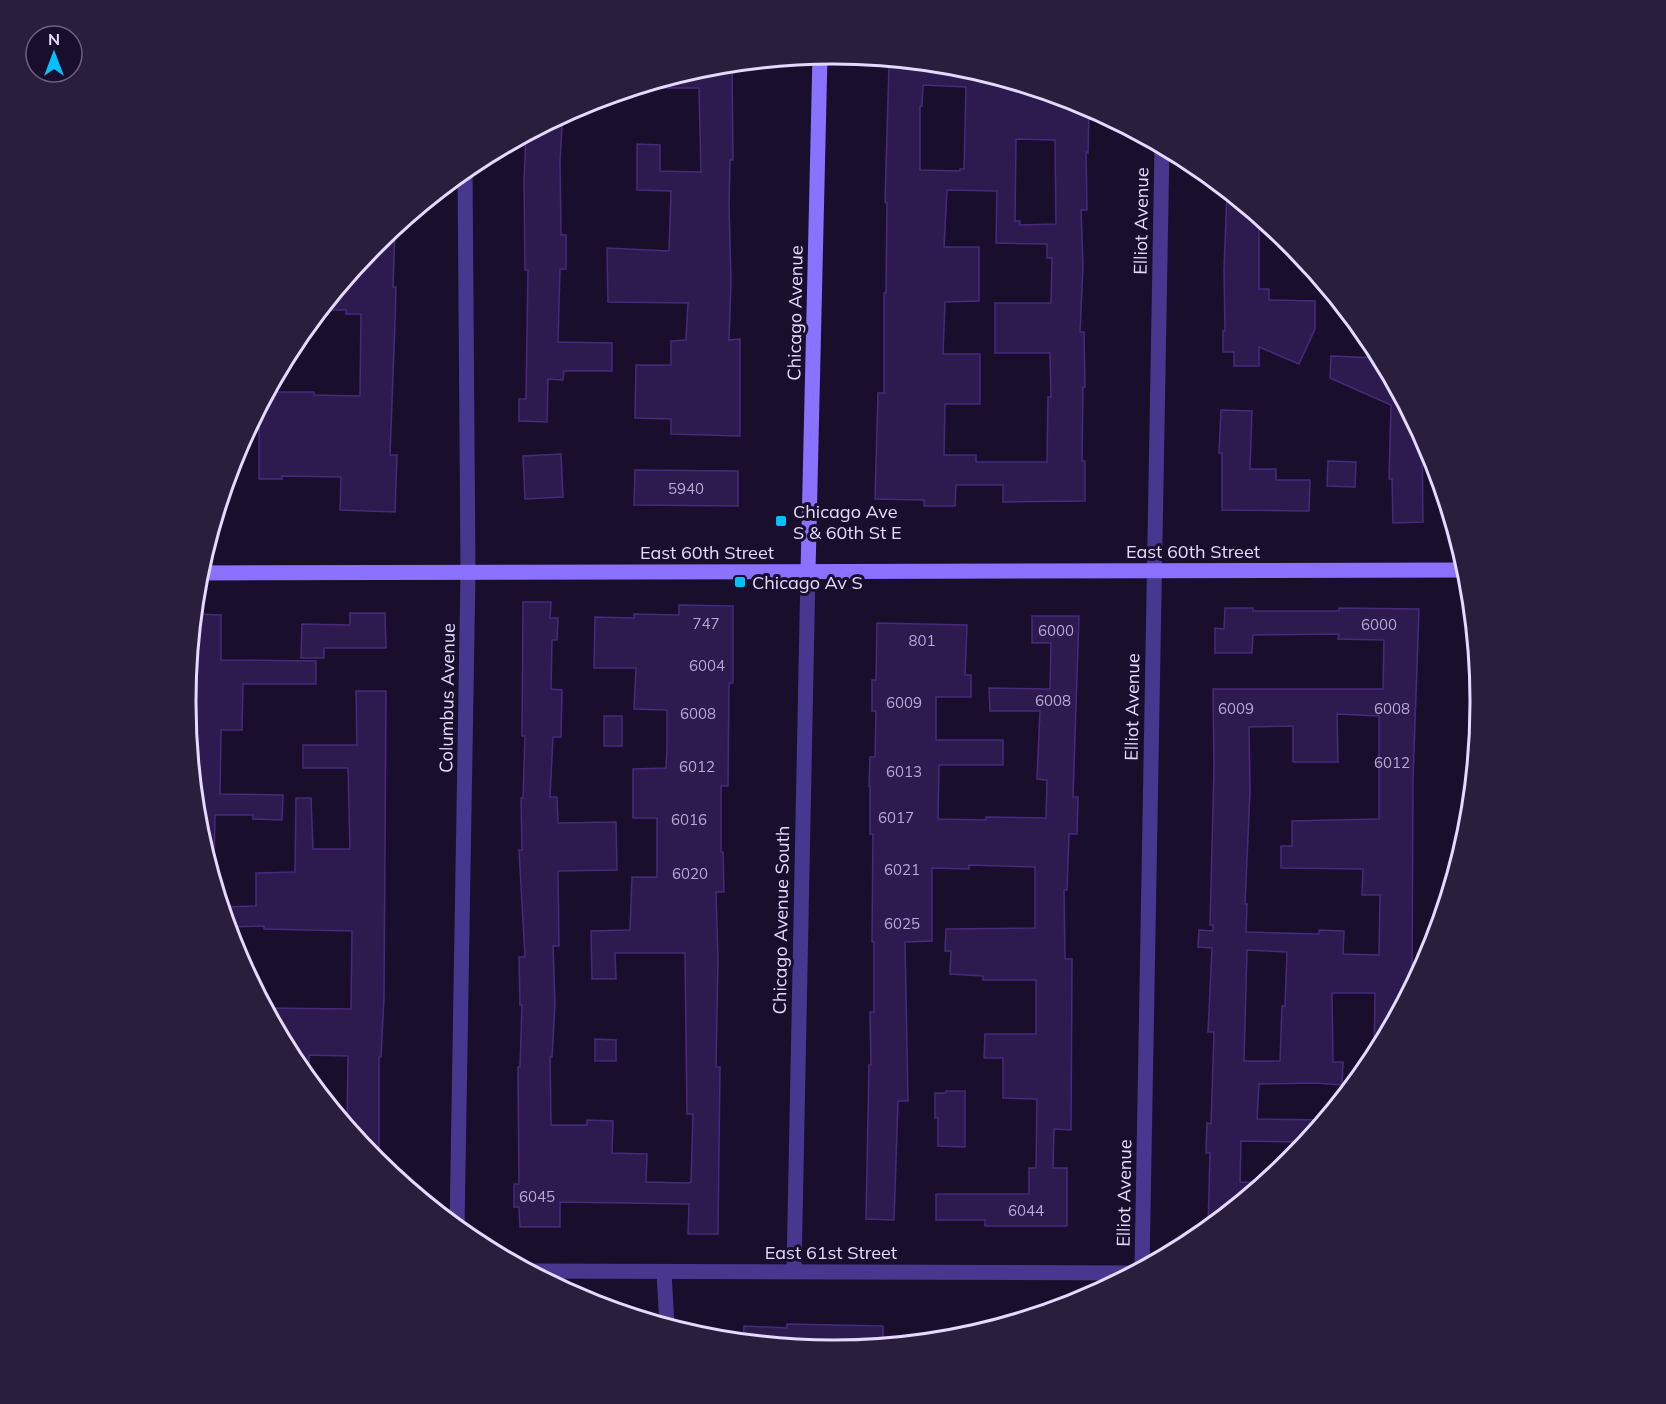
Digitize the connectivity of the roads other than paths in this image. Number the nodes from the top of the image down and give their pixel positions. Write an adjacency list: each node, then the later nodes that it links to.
1 (820, 65): 6 (street, Chicago Avenue)
2 (1162, 156): 4 (street, Elliot Avenue)
3 (465, 182): 7 (street, Columbus Avenue)
4 (1154, 570): 5 (street, East 60th Street); 6 (street, East 60th Street); 10 (street, Elliot Avenue)
5 (1456, 570)
6 (808, 571): 7 (street, East 60th Street); 11 (street, Chicago Avenue South)
7 (468, 572): 8 (street, East 60th Street); 9 (street, Columbus Avenue)
8 (209, 573)
9 (457, 1217)
10 (1142, 1259)
11 (794, 1270): 13 (street, East 61st Street); 14 (street, East 61st Street)
12 (546, 1271): 13 (street, East 61st Street)
13 (664, 1272): 15 (street)
14 (1117, 1273)
15 (667, 1318)

